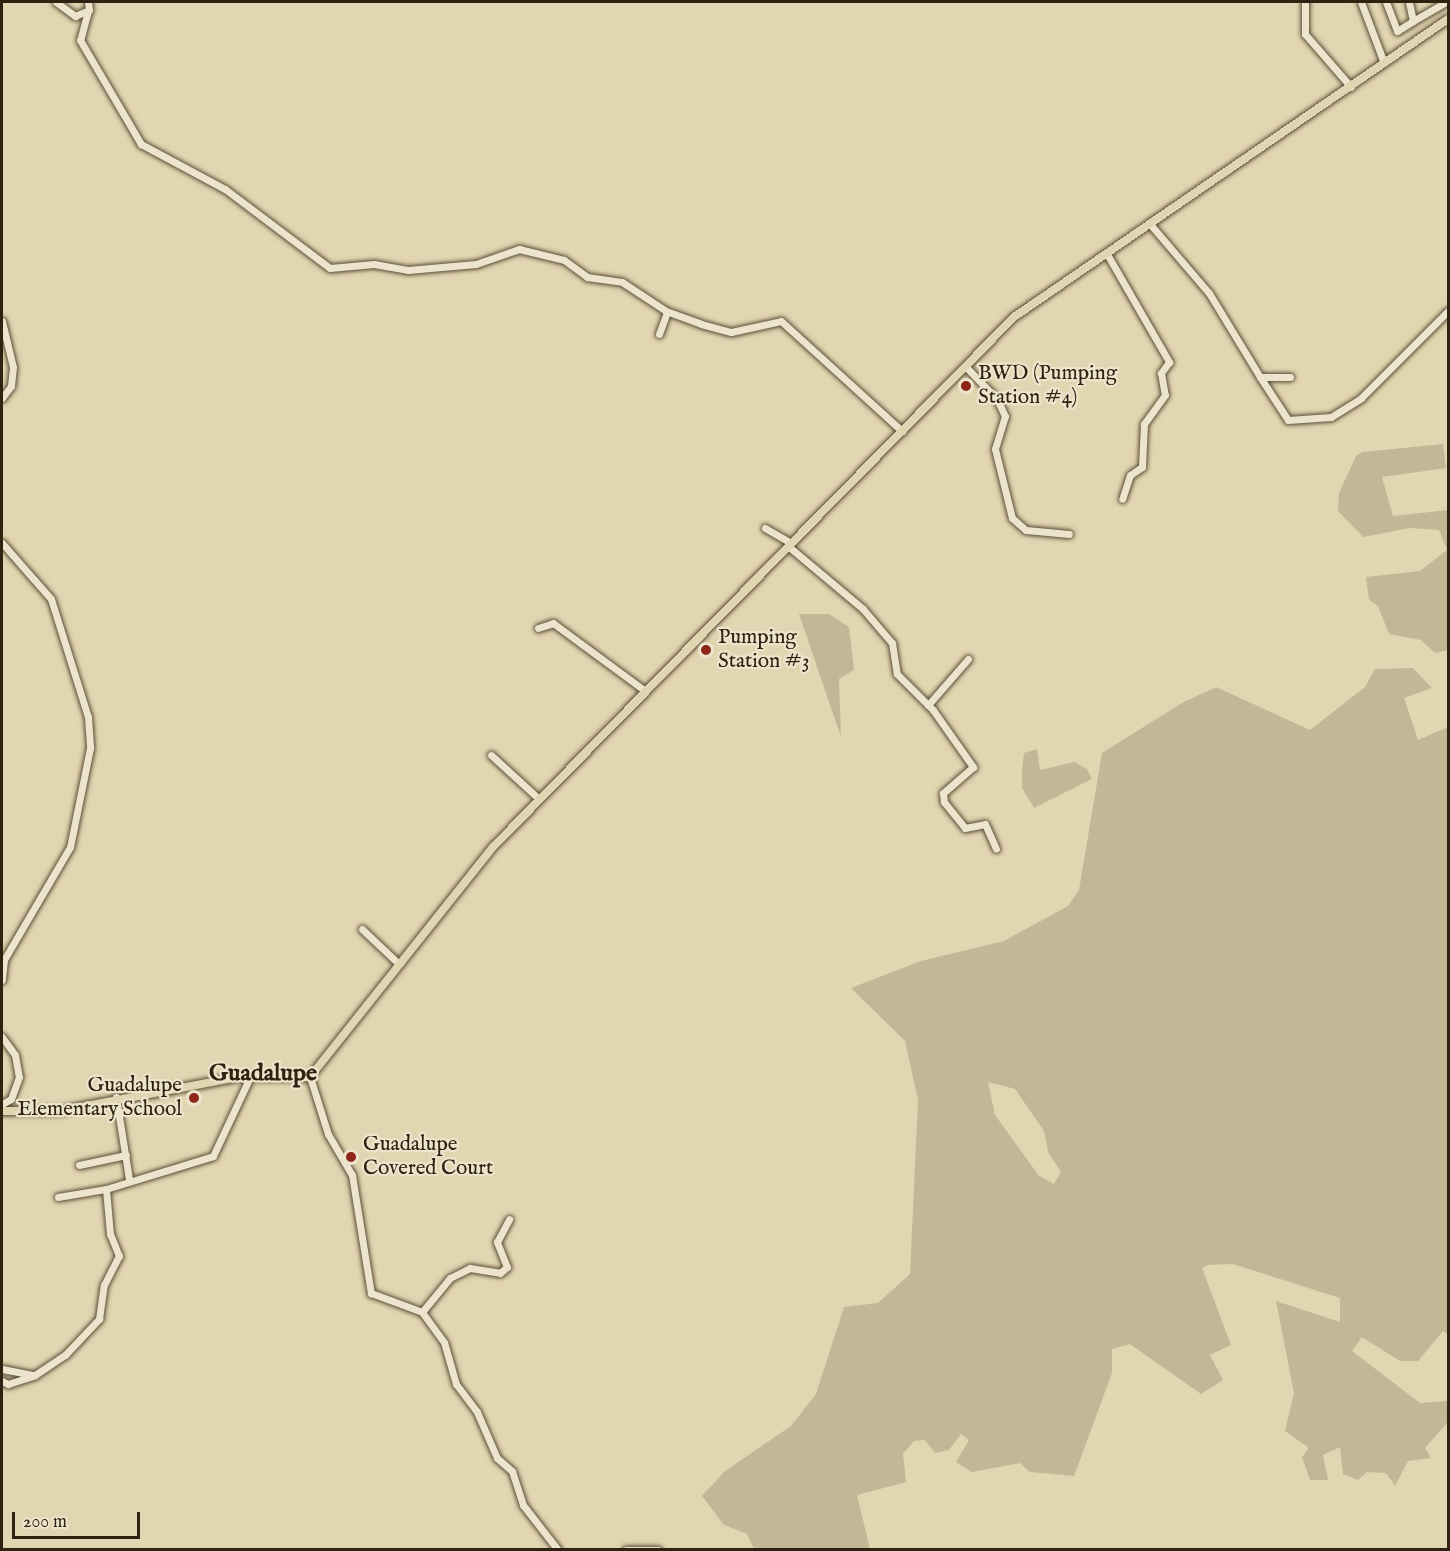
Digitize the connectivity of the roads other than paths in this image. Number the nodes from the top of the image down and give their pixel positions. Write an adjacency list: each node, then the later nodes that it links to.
1 (56, 2): 8 (street)
2 (88, 2): 8 (street)
3 (1305, 2): 12 (street)
4 (1361, 2): 11 (street)
5 (1386, 2): 10 (street)
6 (1409, 2): 10 (street)
7 (1444, 2): 9 (street); 10 (street)
8 (88, 11): 16 (street)
9 (1448, 19): 11 (main road)
10 (1413, 21)
11 (1384, 63): 12 (main road)
12 (1351, 87): 13 (main road)
13 (1150, 224): 14 (main road); 20 (street)
14 (1107, 255): 19 (main road); 24 (street)
15 (1449, 311): 20 (street)
16 (667, 312): 18 (street); 23 (street)
17 (2, 321): 22 (street)
18 (659, 334)
19 (966, 367): 23 (main road); 26 (street)
20 (1260, 377): 21 (street)
21 (1290, 377)
22 (2, 398)
23 (902, 431): 28 (main road)
24 (1122, 499)
25 (765, 528): 28 (street)
26 (1069, 534)
27 (2, 543): 38 (street)
28 (790, 544): 31 (main road); 32 (street)
29 (538, 628): 31 (street)
30 (968, 659): 32 (street)
31 (644, 690): 34 (main road)
32 (928, 705): 35 (street)
33 (491, 755): 34 (street)
34 (539, 799): 37 (main road)
35 (996, 849)
36 (362, 929): 37 (street)
37 (399, 964): 41 (main road)
38 (2, 980)
39 (2, 1037): 43 (street)
40 (250, 1077): 41 (main road); 42 (main road); 47 (street)
41 (310, 1077): 51 (street)
42 (116, 1097): 44 (main road); 45 (street)
43 (2, 1104)
44 (2, 1111)
45 (126, 1155): 46 (street); 47 (street)
46 (79, 1165)
47 (129, 1179): 48 (street)
48 (106, 1190): 49 (street); 53 (street)
49 (58, 1197)
50 (509, 1219): 51 (street)
51 (422, 1312): 55 (street)
52 (2, 1369): 53 (street)
53 (35, 1376): 54 (street)
54 (2, 1381)
55 (558, 1550)
56 (626, 1550): 57 (street)
57 (658, 1550)

